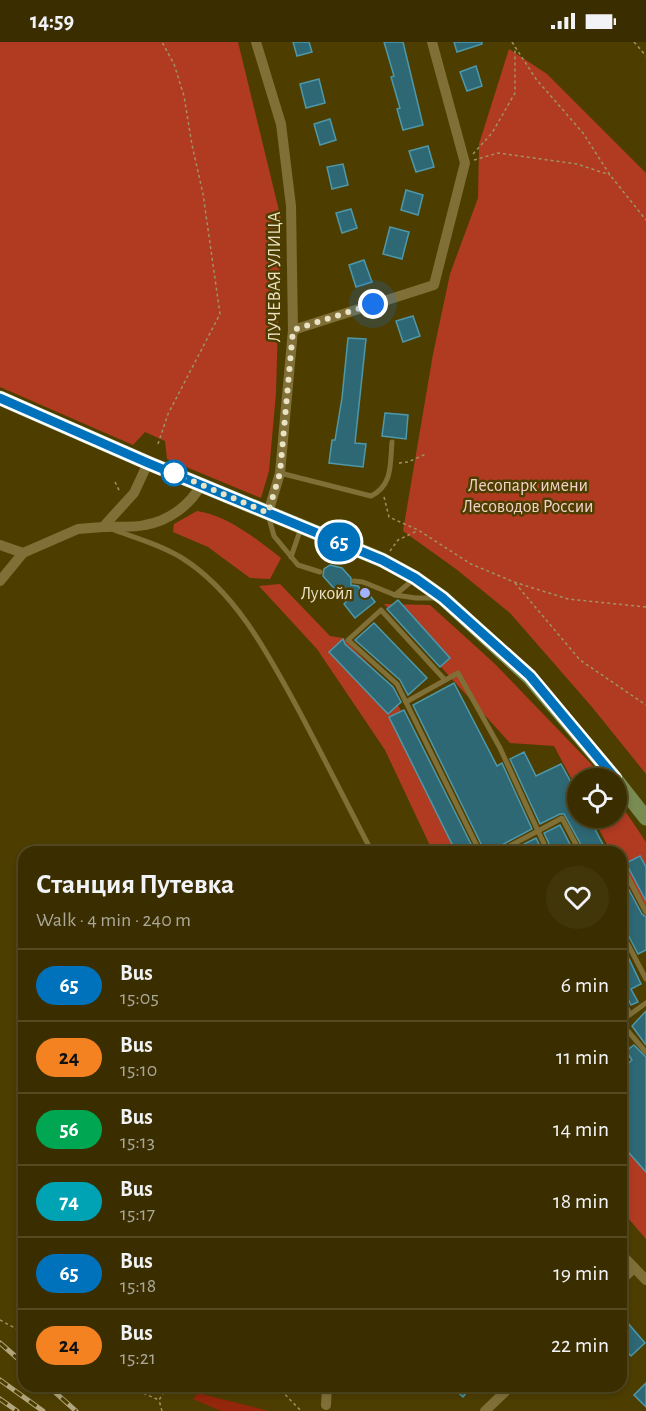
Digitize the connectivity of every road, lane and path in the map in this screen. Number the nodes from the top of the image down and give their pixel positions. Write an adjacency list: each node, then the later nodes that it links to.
1 (162, 42): 14 (path)
2 (256, 42): 11 (street, ЛУЧЕВАЯ УЛИЦА)
3 (432, 42): 8 (street)
4 (512, 42): 6 (path)
5 (634, 42): 7 (path)
6 (515, 46): 8 (path); 9 (path)
7 (646, 56)
8 (465, 163): 9 (path); 11 (street)
9 (610, 175): 10 (path)
10 (646, 220)
11 (293, 330): 18 (street, ЛУЧЕВАЯ УЛИЦА)
12 (0, 398): 16 (main road)
13 (392, 442): 17 (lane)
14 (158, 444)
15 (426, 454): 17 (path)
16 (148, 463): 19 (main road); 22 (street)
17 (390, 464): 20 (lane)
18 (280, 473): 20 (lane); 21 (street, ЛУЧЕВАЯ УЛИЦА)
19 (201, 485): 21 (main road); 22 (street)
20 (382, 490): 24 (path)
21 (268, 513): 23 (main road); 27 (lane)
22 (103, 527): 26 (street); 44 (lane)
23 (301, 527): 27 (lane); 28 (main road)
24 (418, 531): 28 (path); 33 (path)
25 (0, 545): 26 (street)
26 (23, 553): 31 (street)
27 (291, 557): 29 (lane)
28 (382, 560): 30 (main road)
29 (320, 572)
30 (415, 578): 34 (lane); 35 (main road)
31 (0, 581)
32 (354, 581): 34 (lane)
33 (514, 582): 36 (path); 39 (path)
34 (395, 595): 35 (lane)
35 (443, 598): 40 (main road)
36 (646, 607)
37 (445, 680): 38 (lane); 38 (lane); 43 (lane)
38 (406, 702): 45 (lane)
39 (646, 705)
40 (607, 768)
41 (627, 793): 42 (main road)
42 (646, 818)
43 (538, 831): 46 (lane); 47 (lane); 48 (lane)
44 (369, 846)
45 (477, 846)
46 (509, 846)
47 (545, 846)
48 (577, 846)
49 (627, 876): 50 (lane)
50 (646, 912)
51 (627, 943): 52 (lane)
52 (646, 979)
53 (646, 1003): 55 (lane)
54 (627, 1008): 55 (lane)
55 (630, 1014): 56 (lane)
56 (627, 1017)
57 (627, 1029): 58 (lane)
58 (646, 1052)
59 (627, 1260): 60 (street)
60 (634, 1268): 61 (street); 62 (street)
61 (627, 1274)
62 (646, 1280)
63 (0, 1320): 64 (path)
64 (18, 1330)
65 (141, 1392): 70 (path)
66 (164, 1392): 70 (path)
67 (283, 1392): 73 (path)
68 (327, 1392): 71 (street)
69 (505, 1392): 74 (street)
70 (159, 1400): 72 (path)
71 (326, 1405)
72 (162, 1411)
73 (301, 1411)
74 (485, 1411)

